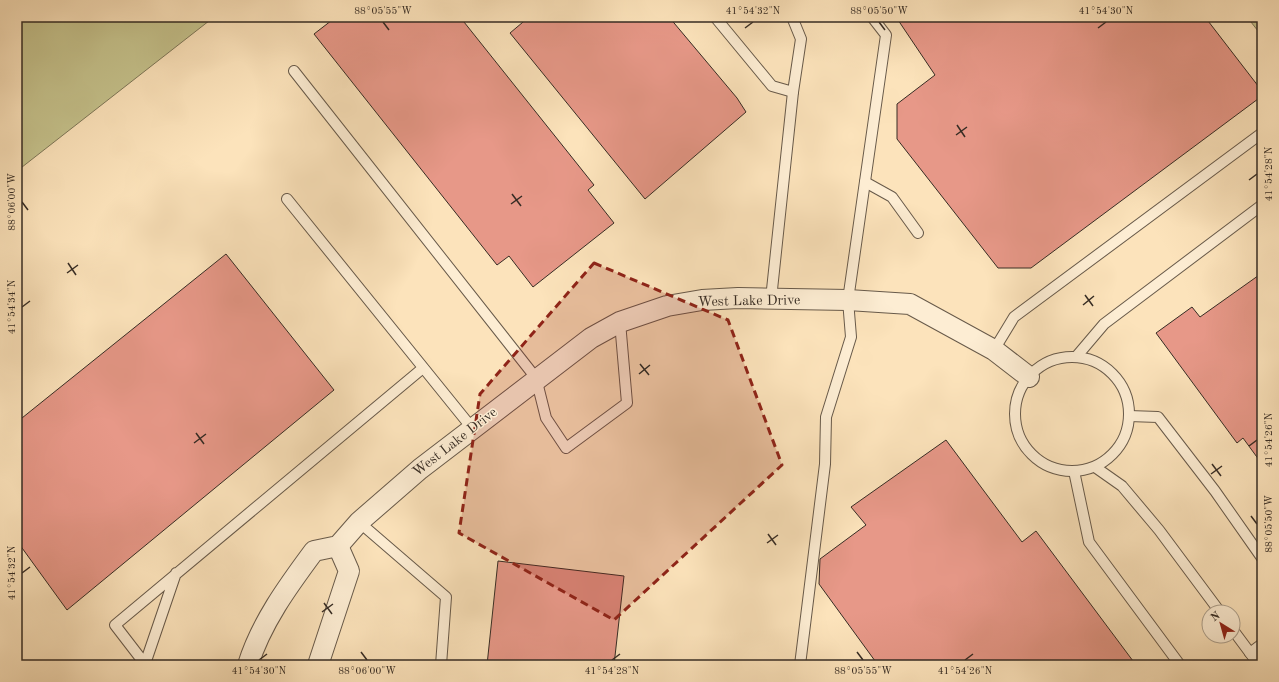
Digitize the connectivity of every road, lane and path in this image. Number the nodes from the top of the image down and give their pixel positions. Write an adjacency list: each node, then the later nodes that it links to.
1 (715, 17): 5 (lane)
2 (792, 17): 5 (lane)
3 (872, 17): 7 (lane)
4 (294, 71): 18 (lane)
5 (793, 92): 11 (lane)
6 (1262, 133): 14 (lane)
7 (865, 182): 10 (lane); 12 (lane)
8 (287, 199): 16 (lane)
9 (1262, 205): 15 (lane)
10 (918, 233)
11 (771, 299): 12 (street, West Lake Drive); 13 (street, West Lake Drive)
12 (848, 300): 14 (street, West Lake Drive); 34 (lane)
13 (620, 322): 18 (street, West Lake Drive); 18 (lane)
14 (994, 350): 17 (street, West Lake Drive)
15 (1076, 357): 17 (lane); 19 (lane)
16 (423, 368): 20 (lane); 26 (lane)
17 (1029, 377): 22 (lane)
18 (536, 378): 20 (street, West Lake Drive)
19 (1129, 416): 21 (lane); 25 (lane)
20 (472, 428): 23 (street, West Lake Drive)
21 (1095, 467): 22 (lane); 27 (lane)
22 (1074, 471): 35 (lane)
23 (359, 522): 24 (street, West Lake Drive); 33 (lane)
24 (338, 546): 31 (street); 32 (street)
25 (1262, 558)
26 (176, 573): 26 (lane)
27 (1214, 604)
28 (1241, 641): 30 (lane)
29 (1262, 644): 30 (lane)
30 (1250, 653): 36 (lane)
31 (248, 665)
32 (318, 665)
33 (441, 665)
34 (800, 665)
35 (1180, 665)
36 (1259, 665)

